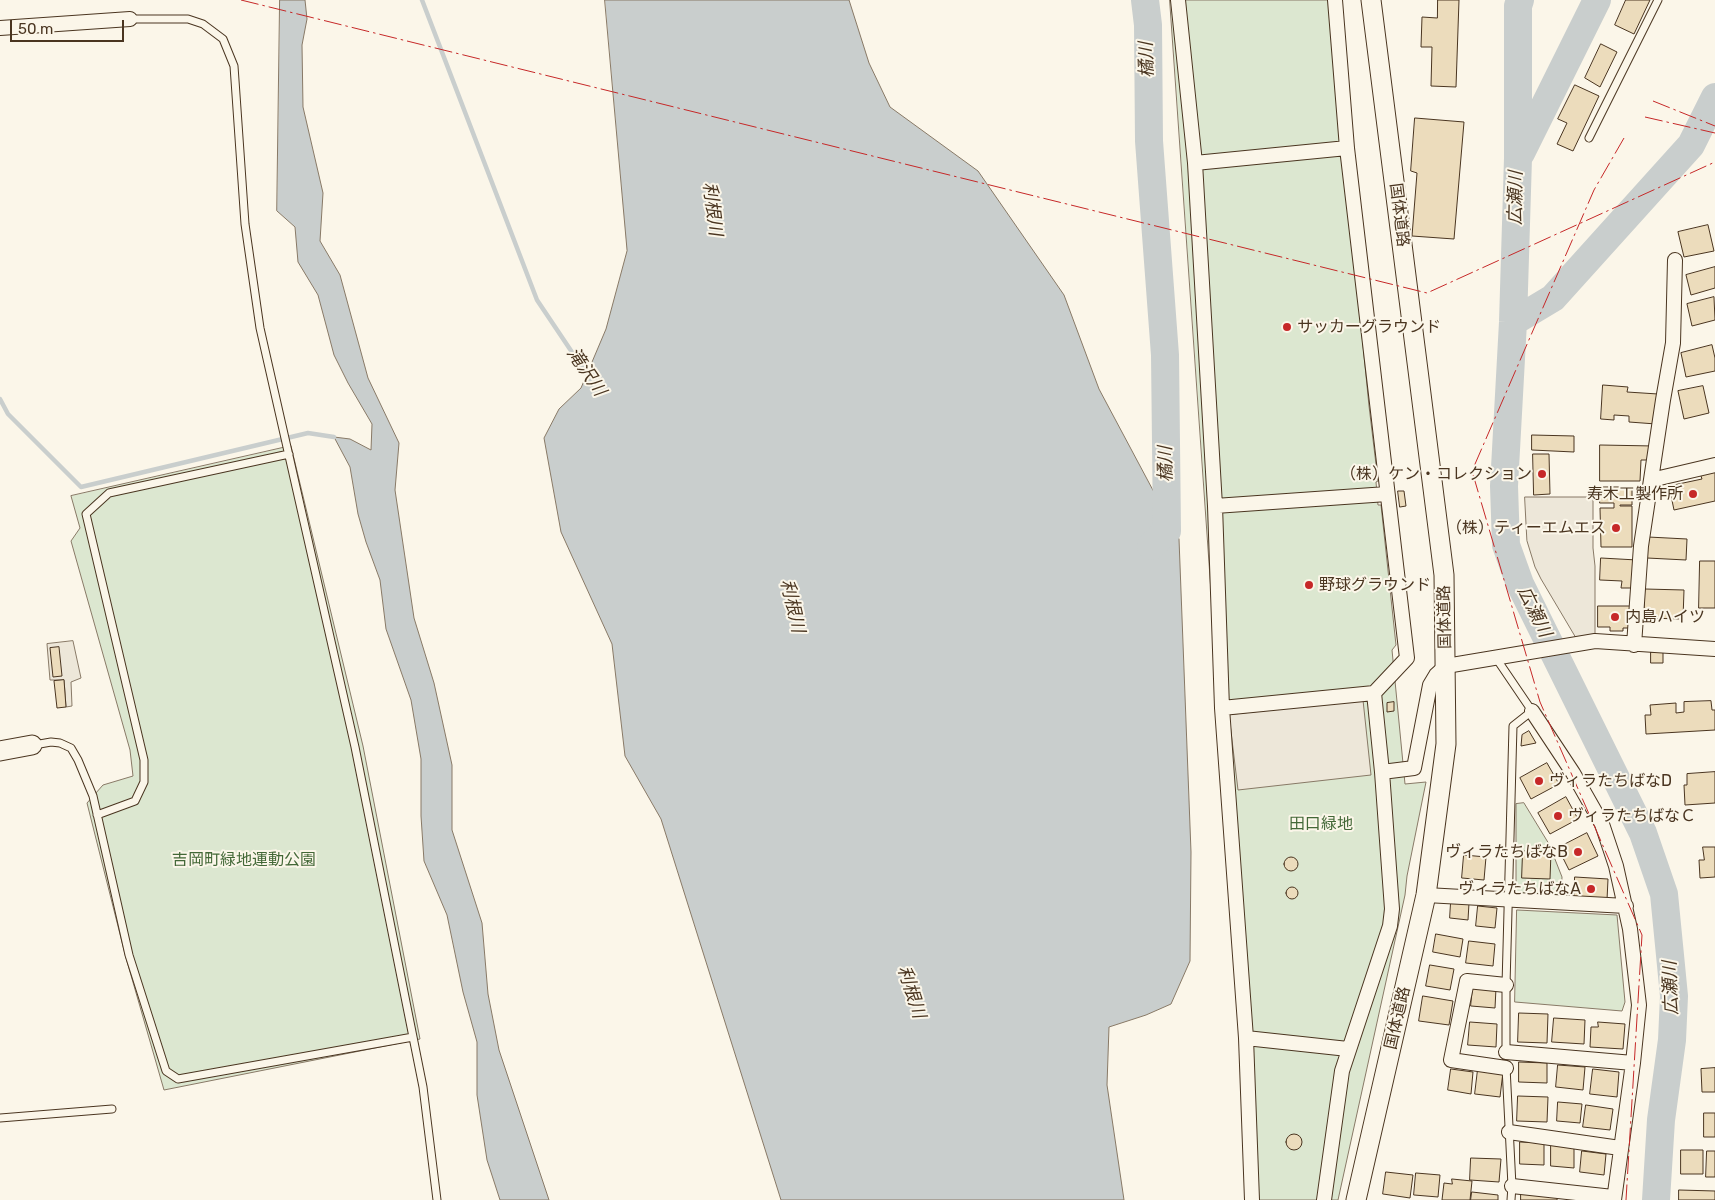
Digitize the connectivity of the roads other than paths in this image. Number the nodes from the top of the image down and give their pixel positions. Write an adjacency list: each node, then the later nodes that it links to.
1 (1178, 0): 9 (street)
2 (1335, 0): 8 (street)
3 (1372, 0): 19 (street, 国体道路)
4 (1658, 0): 7 (lane)
5 (130, 19): 6 (street); 11 (lane)
6 (0, 28)
7 (1589, 138)
8 (1347, 148): 9 (street); 14 (street)
9 (1195, 163): 15 (street)
10 (1675, 260): 13 (street)
11 (288, 454): 26 (lane); 31 (lane)
12 (1715, 465): 13 (street)
13 (1651, 480): 16 (street)
14 (1387, 494): 15 (street); 20 (street)
15 (1215, 506): 21 (street)
16 (1634, 645): 17 (street); 18 (street)
17 (1715, 649)
18 (1496, 657): 19 (street); 22 (lane)
19 (1446, 666): 25 (street); 27 (street, 国体道路)
20 (1374, 693): 21 (street); 25 (street)
21 (1222, 708): 32 (street)
22 (1532, 711): 28 (lane); 29 (street)
23 (32, 745): 24 (street); 26 (lane)
24 (0, 750)
25 (1382, 772): 33 (street)
26 (97, 815): 31 (lane)
27 (1426, 895): 28 (street); 46 (street, 国体道路)
28 (1508, 900): 29 (street); 30 (lane)
29 (1626, 906): 35 (street)
30 (1506, 985): 34 (lane); 36 (street)
31 (414, 1037): 43 (lane)
32 (1246, 1038): 33 (street); 44 (street)
33 (1348, 1049): 45 (street)
34 (1506, 1052): 35 (street); 36 (lane)
35 (1633, 1063): 40 (street)
36 (1506, 1068): 39 (lane)
37 (112, 1109): 38 (lane)
38 (0, 1118)
39 (1510, 1132): 40 (street); 41 (lane)
40 (1620, 1148): 42 (street)
41 (1512, 1186): 42 (street); 47 (lane)
42 (1613, 1198)
43 (437, 1200)
44 (1252, 1200)
45 (1324, 1200)
46 (1356, 1200)
47 (1511, 1200)

